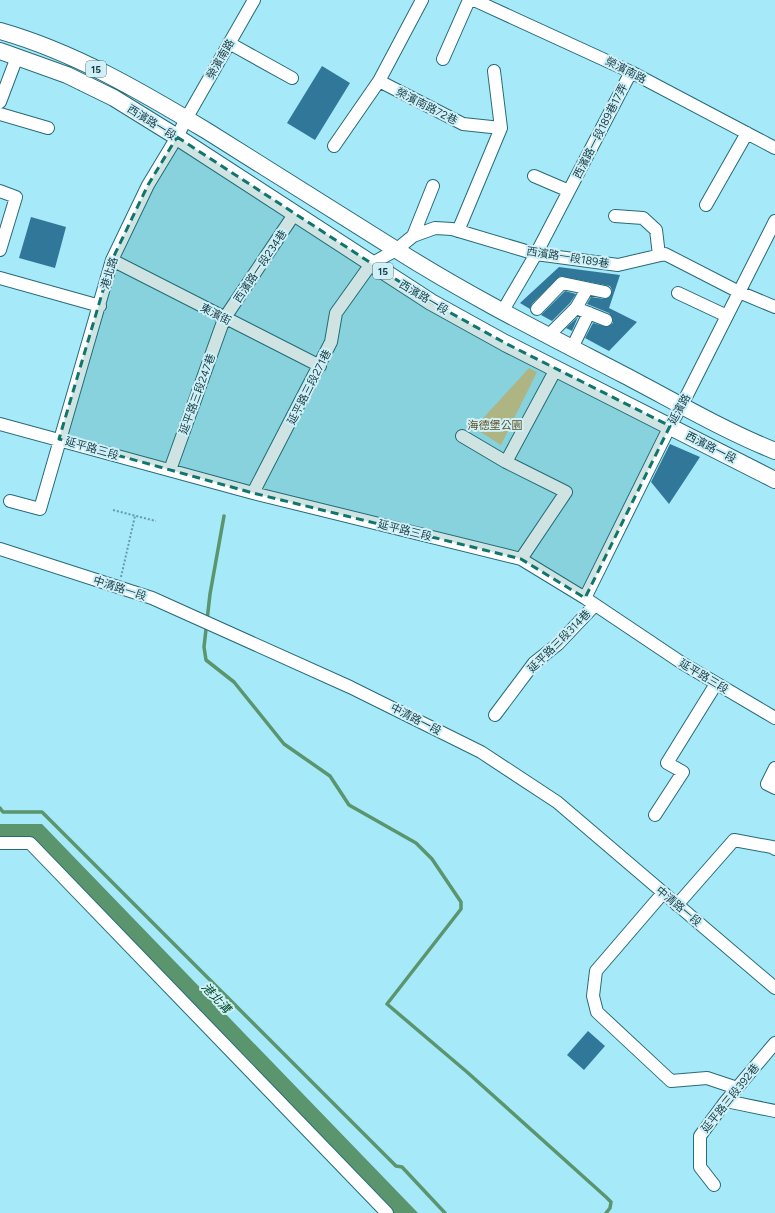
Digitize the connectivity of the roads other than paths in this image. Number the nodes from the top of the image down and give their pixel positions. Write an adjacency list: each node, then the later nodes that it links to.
1 (254, 0): 6 (street, 榮濱南路)
2 (422, 0): 13 (street)
3 (469, 0): 9 (street)
4 (474, 0): 11 (street, 榮濱南路)
5 (0, 31): 16 (main road, 西濱路一段 / 15)
6 (229, 42): 12 (street); 16 (street, 榮濱南路)
7 (0, 51): 8 (main road, 西濱路一段 / 15)
8 (17, 57): 14 (street); 20 (main road, 西濱路一段 / 15)
9 (443, 59)
10 (494, 71): 18 (street)
11 (631, 72): 19 (street, 榮濱南路); 26 (street, 西濱路一段189巷17弄)
12 (292, 78)
13 (379, 81): 18 (street, 榮濱南路72巷); 21 (street)
14 (0, 102)
15 (0, 114): 17 (street)
16 (186, 119): 20 (street, 港北路); 34 (main road, 西濱路一段 / 15)
17 (48, 128)
18 (501, 128): 31 (street)
19 (747, 133): 22 (street, 榮濱南路); 27 (street)
20 (178, 138): 28 (main road, 西濱路一段 / 15); 37 (street, 港北路)
21 (334, 146)
22 (775, 148)
23 (534, 176): 26 (street, 西濱路一段189巷17弄)
24 (433, 186): 32 (street)
25 (0, 191): 33 (street)
26 (569, 191): 35 (street, 西濱路一段189巷17弄)
27 (706, 205)
28 (295, 213): 38 (main road, 西濱路一段 / 15); 51 (street, 西濱路一段234巷)
29 (615, 216): 36 (street)
30 (775, 221): 42 (street, 延濱路)
31 (458, 231): 32 (street, 西濱路一段189巷); 35 (street, 西濱路一段189巷)
32 (413, 236): 34 (street, 西濱路一段189巷)
33 (0, 250)
34 (396, 250): 38 (street, 延平路三段271巷); 48 (main road, 西濱路一段 / 15)
35 (536, 254): 36 (street, 西濱路一段189巷); 48 (street, 西濱路一段189巷17弄)
36 (659, 255): 42 (street, 西濱路一段189巷)
37 (112, 260): 44 (street, 港北路); 51 (street, 東濱街)
38 (371, 264): 55 (street, 延平路三段271巷); 56 (main road, 西濱路一段 / 15)
39 (0, 278): 44 (street)
40 (587, 289): 41 (street); 46 (street); 47 (street)
41 (605, 292)
42 (739, 292): 45 (street, 西濱路一段189巷); 50 (street, 延濱路)
43 (678, 293): 50 (street)
44 (100, 306): 61 (street, 港北路)
45 (775, 307)
46 (576, 308): 49 (street); 53 (street)
47 (537, 309)
48 (502, 312): 53 (main road, 西濱路一段 / 15)
49 (589, 313): 52 (street); 54 (street)
50 (727, 316): 57 (street, 延濱路)
51 (224, 319): 55 (street, 東濱街); 64 (street, 延平路三段247巷)
52 (606, 320)
53 (548, 336): 54 (main road, 西濱路一段 / 15)
54 (572, 348): 57 (main road, 西濱路一段 / 15)
55 (320, 366): 66 (street, 延平路三段271巷)
56 (556, 369): 59 (main road, 西濱路一段 / 15); 63 (street)
57 (682, 405): 59 (street, 延濱路); 62 (main road, 西濱路一段 / 15)
58 (0, 424): 61 (street, 延平路三段)
59 (670, 426): 65 (main road, 西濱路一段 / 15); 70 (street, 延濱路)
60 (462, 436): 63 (street)
61 (59, 439): 64 (street, 延平路三段); 67 (street, 港北路)
62 (775, 451)
63 (506, 462): 69 (street)
64 (170, 470): 66 (street, 延平路三段)
65 (775, 480)
66 (253, 493): 69 (street, 延平路三段)
67 (10, 501)
68 (0, 548): 79 (street, 中清路一段)
69 (521, 559): 70 (street, 延平路三段)
70 (590, 602): 71 (street, 延平路三段); 72 (street, 延平路三段314巷)
71 (716, 684): 73 (street, 延平路三段); 76 (street)
72 (495, 715)
73 (775, 718)
74 (775, 768): 75 (street)
75 (771, 786)
76 (655, 814)
77 (0, 843): 87 (street)
78 (775, 849): 80 (street)
79 (663, 893): 80 (street, 中清路一段); 83 (street)
80 (677, 905): 81 (street, 中清路一段)
81 (775, 988)
82 (775, 1042): 83 (street, 延平路三段392巷)
83 (737, 1088): 84 (street, 延平路三段392巷)
84 (726, 1101): 85 (street); 86 (street, 延平路三段392巷)
85 (775, 1111)
86 (714, 1185)
87 (387, 1213)

